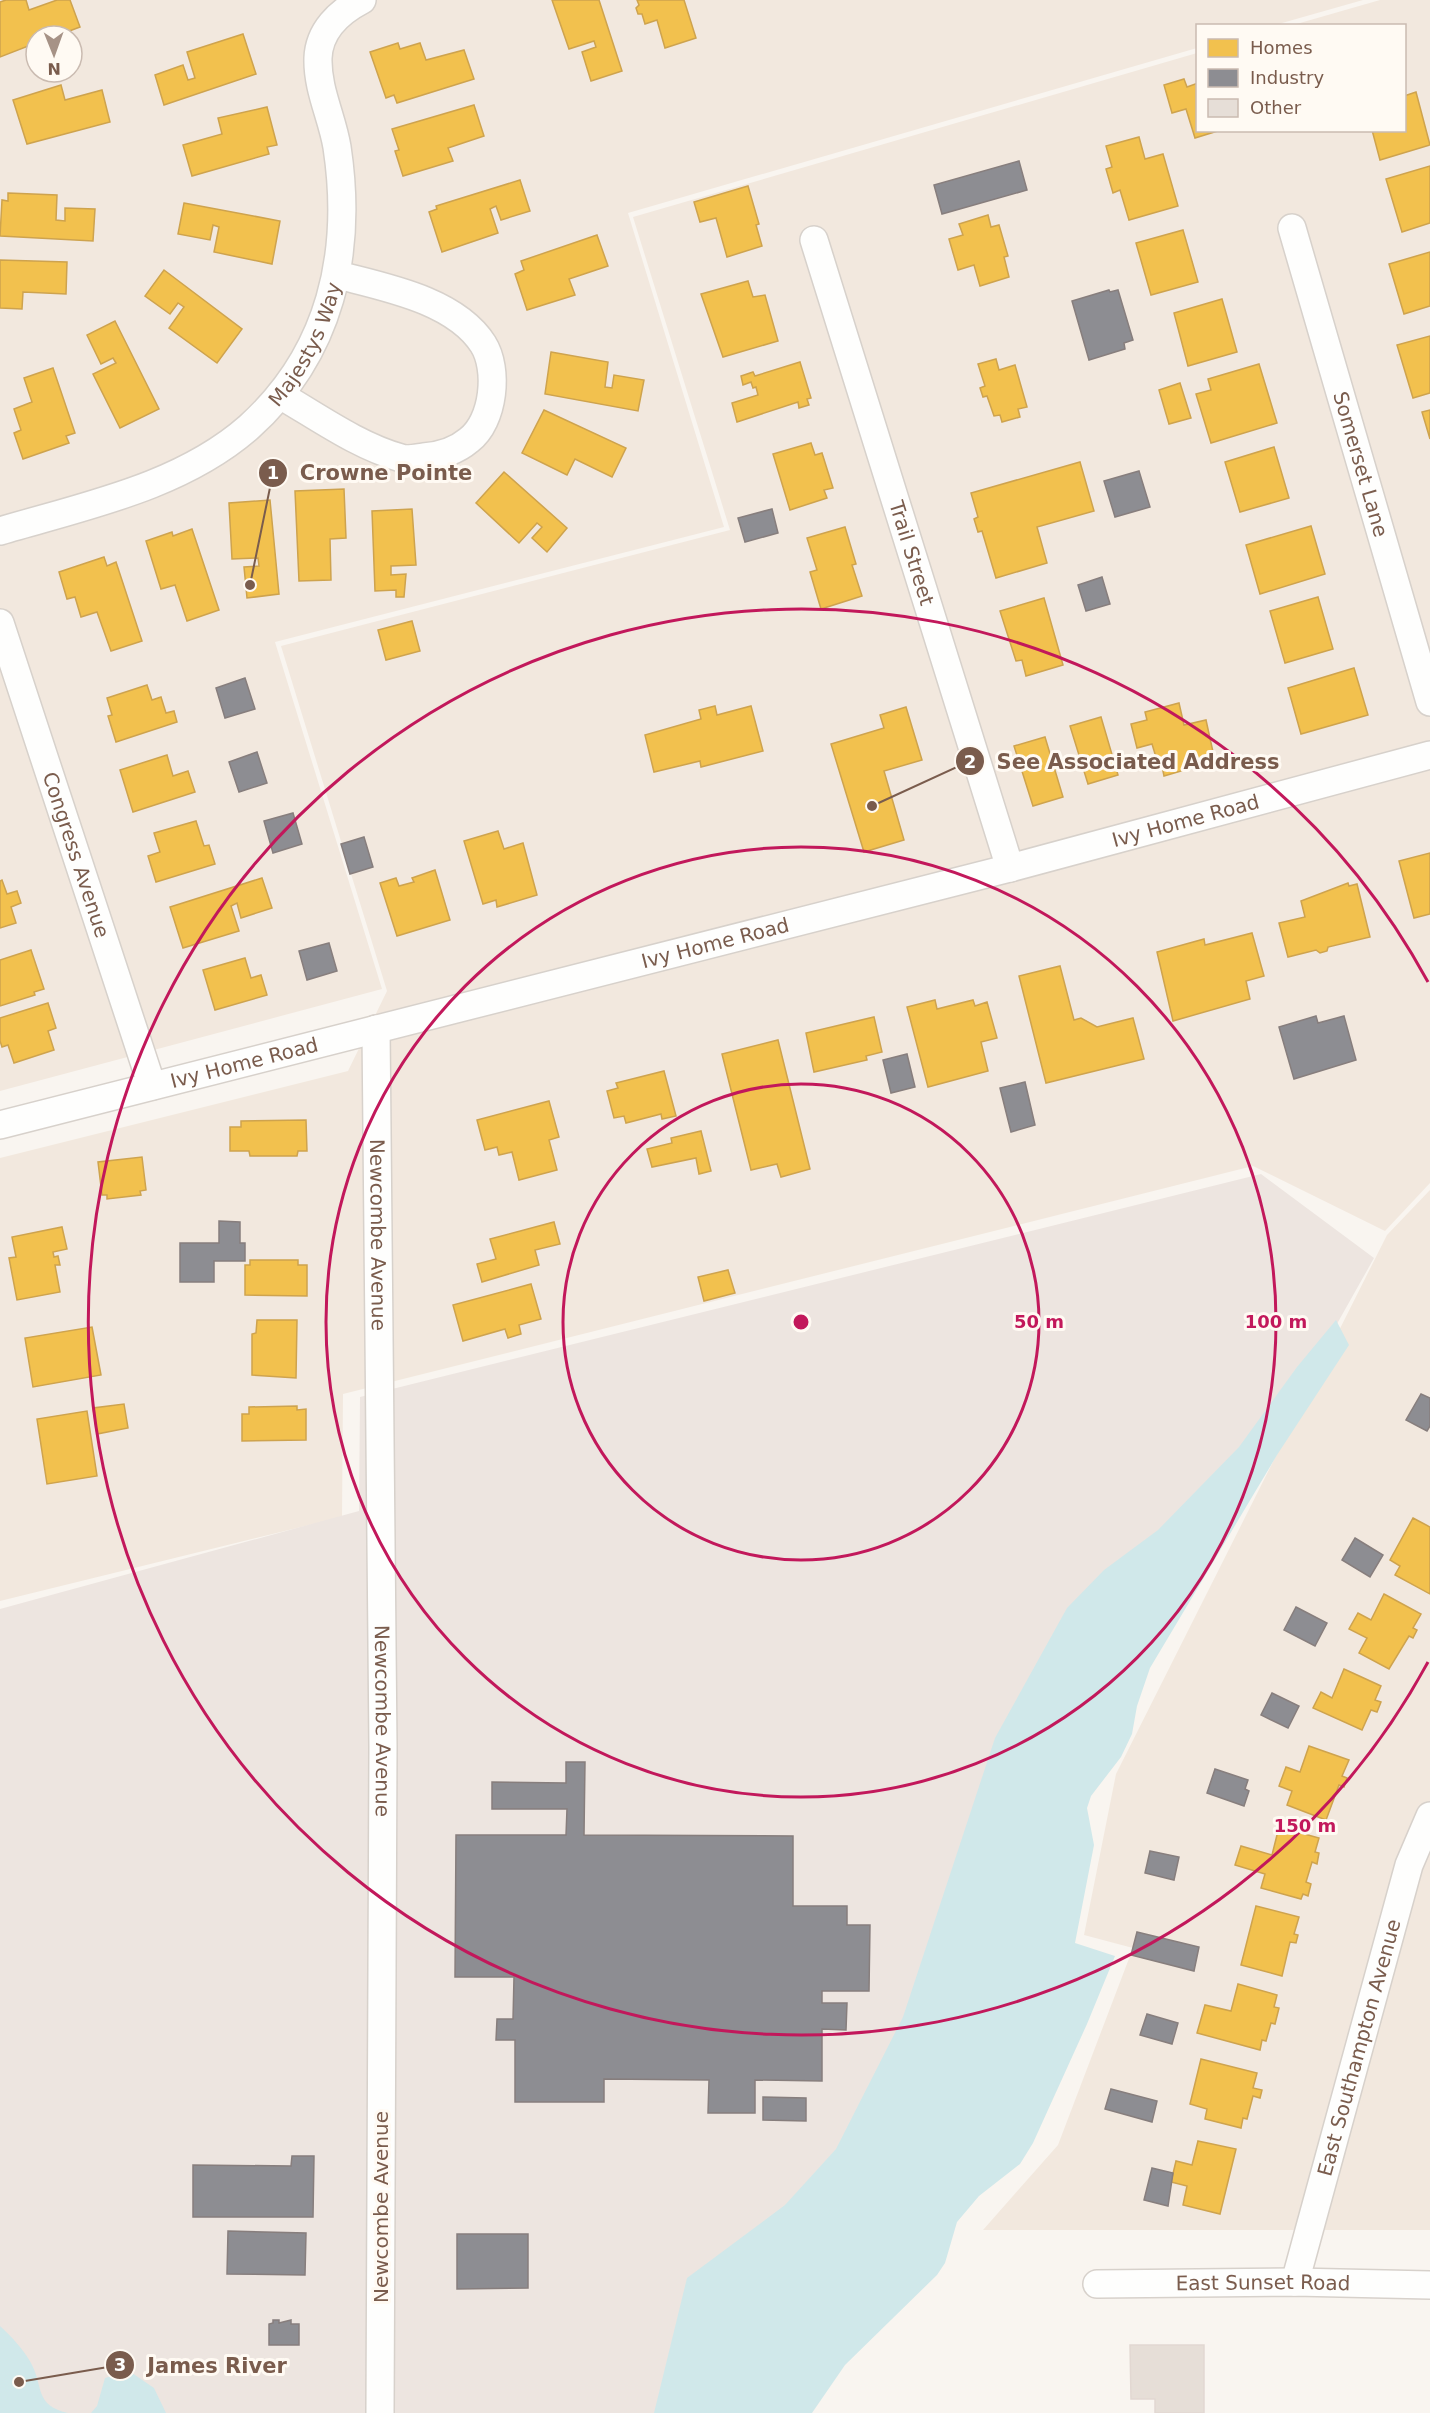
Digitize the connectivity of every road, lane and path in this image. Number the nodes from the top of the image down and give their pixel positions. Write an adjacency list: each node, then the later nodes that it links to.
1 (362, 0): 4 (street, Majestys Way)
2 (1292, 228): 8 (street, Somerset Lane)
3 (814, 240): 10 (street, Trail Street)
4 (338, 275): 5 (street, Majestys Way); 5 (street)
5 (280, 395): 6 (street, Majestys Way)
6 (0, 531)
7 (0, 623): 12 (street, Congress Avenue)
8 (1430, 702)
9 (1430, 755): 10 (street, Ivy Home Road)
10 (1010, 868): 11 (street, Ivy Home Road)
11 (375, 1029): 12 (street, Ivy Home Road); 18 (street, Newcombe Avenue)
12 (152, 1086): 13 (street, Ivy Home Road)
13 (0, 1125)
14 (1430, 1816): 15 (street, East Southampton Avenue)
15 (1295, 2282): 16 (street, East Sunset Road); 17 (street, East Sunset Road)
16 (1097, 2284)
17 (1430, 2285)
18 (380, 2413)

